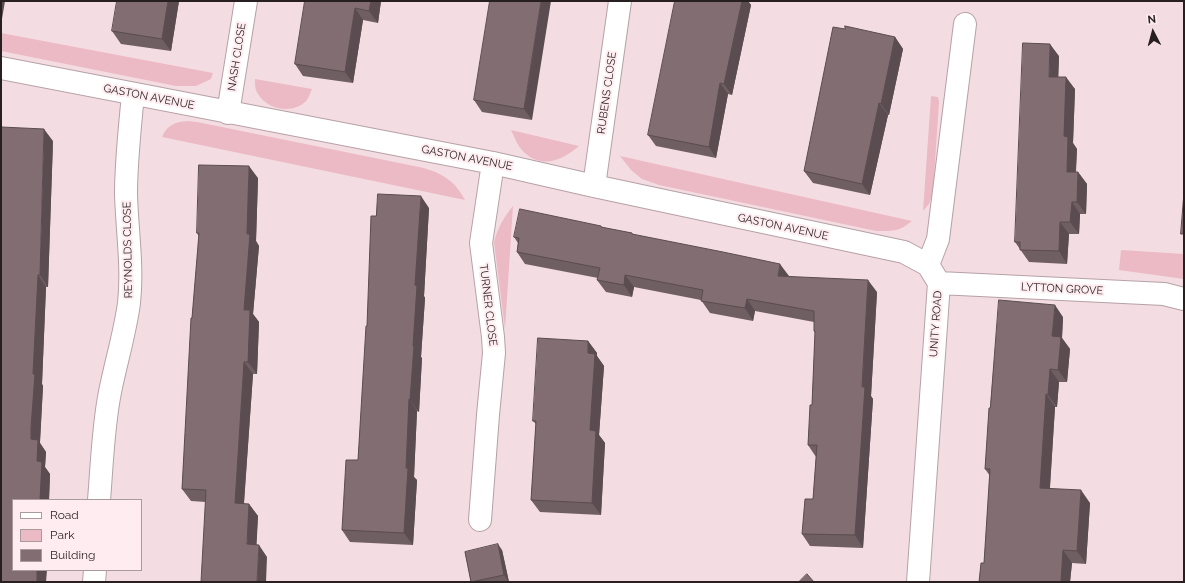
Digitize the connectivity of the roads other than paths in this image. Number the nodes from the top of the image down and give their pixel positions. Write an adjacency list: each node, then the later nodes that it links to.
1 (246, 1): 6 (street, NASH CLOSE)
2 (620, 1): 8 (street, RUBENS CLOSE)
3 (965, 24): 9 (street, UNITY ROAD)
4 (1, 68): 5 (street, GASTON AVENUE)
5 (133, 94): 6 (street, GASTON AVENUE); 11 (street, REYNOLDS CLOSE)
6 (228, 113): 7 (street, GASTON AVENUE)
7 (493, 163): 8 (street, GASTON AVENUE); 12 (street, TURNER CLOSE)
8 (594, 186): 9 (street, GASTON AVENUE)
9 (934, 274): 10 (street, LYTTON GROVE); 15 (street, UNITY ROAD)
10 (1184, 299)
11 (99, 499)
12 (480, 520)
13 (95, 571): 14 (street)
14 (94, 582)
15 (918, 582)

